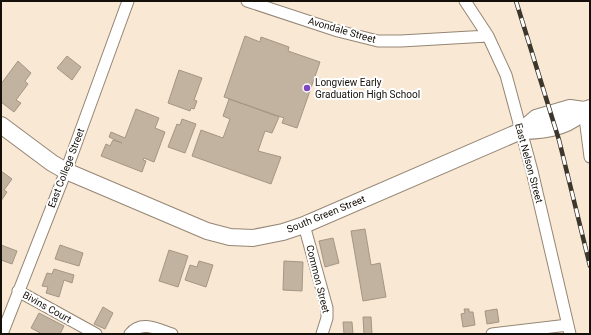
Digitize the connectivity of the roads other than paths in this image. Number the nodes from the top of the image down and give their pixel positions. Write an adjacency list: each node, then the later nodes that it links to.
1 (128, 1): 9 (street, East College Street)
2 (247, 1): 4 (street, Avondale Street)
3 (465, 1): 4 (street, East Nelson Street)
4 (488, 36): 7 (street, East Nelson Street)
5 (587, 109): 7 (street, South Green Street); 8 (street)
6 (1, 125): 9 (street, South Green Street)
7 (521, 131): 10 (street, South Green Street); 12 (street, East Nelson Street)
8 (590, 157)
9 (66, 171): 10 (street, South Green Street); 11 (street, East College Street)
10 (304, 224): 17 (street, Common Street)
11 (18, 291): 13 (street, East College Street); 14 (street, Bivins Court)
12 (569, 330): 18 (street)
13 (2, 334)
14 (96, 334)
15 (130, 334): 16 (street)
16 (172, 334)
17 (322, 334)
18 (492, 334)

